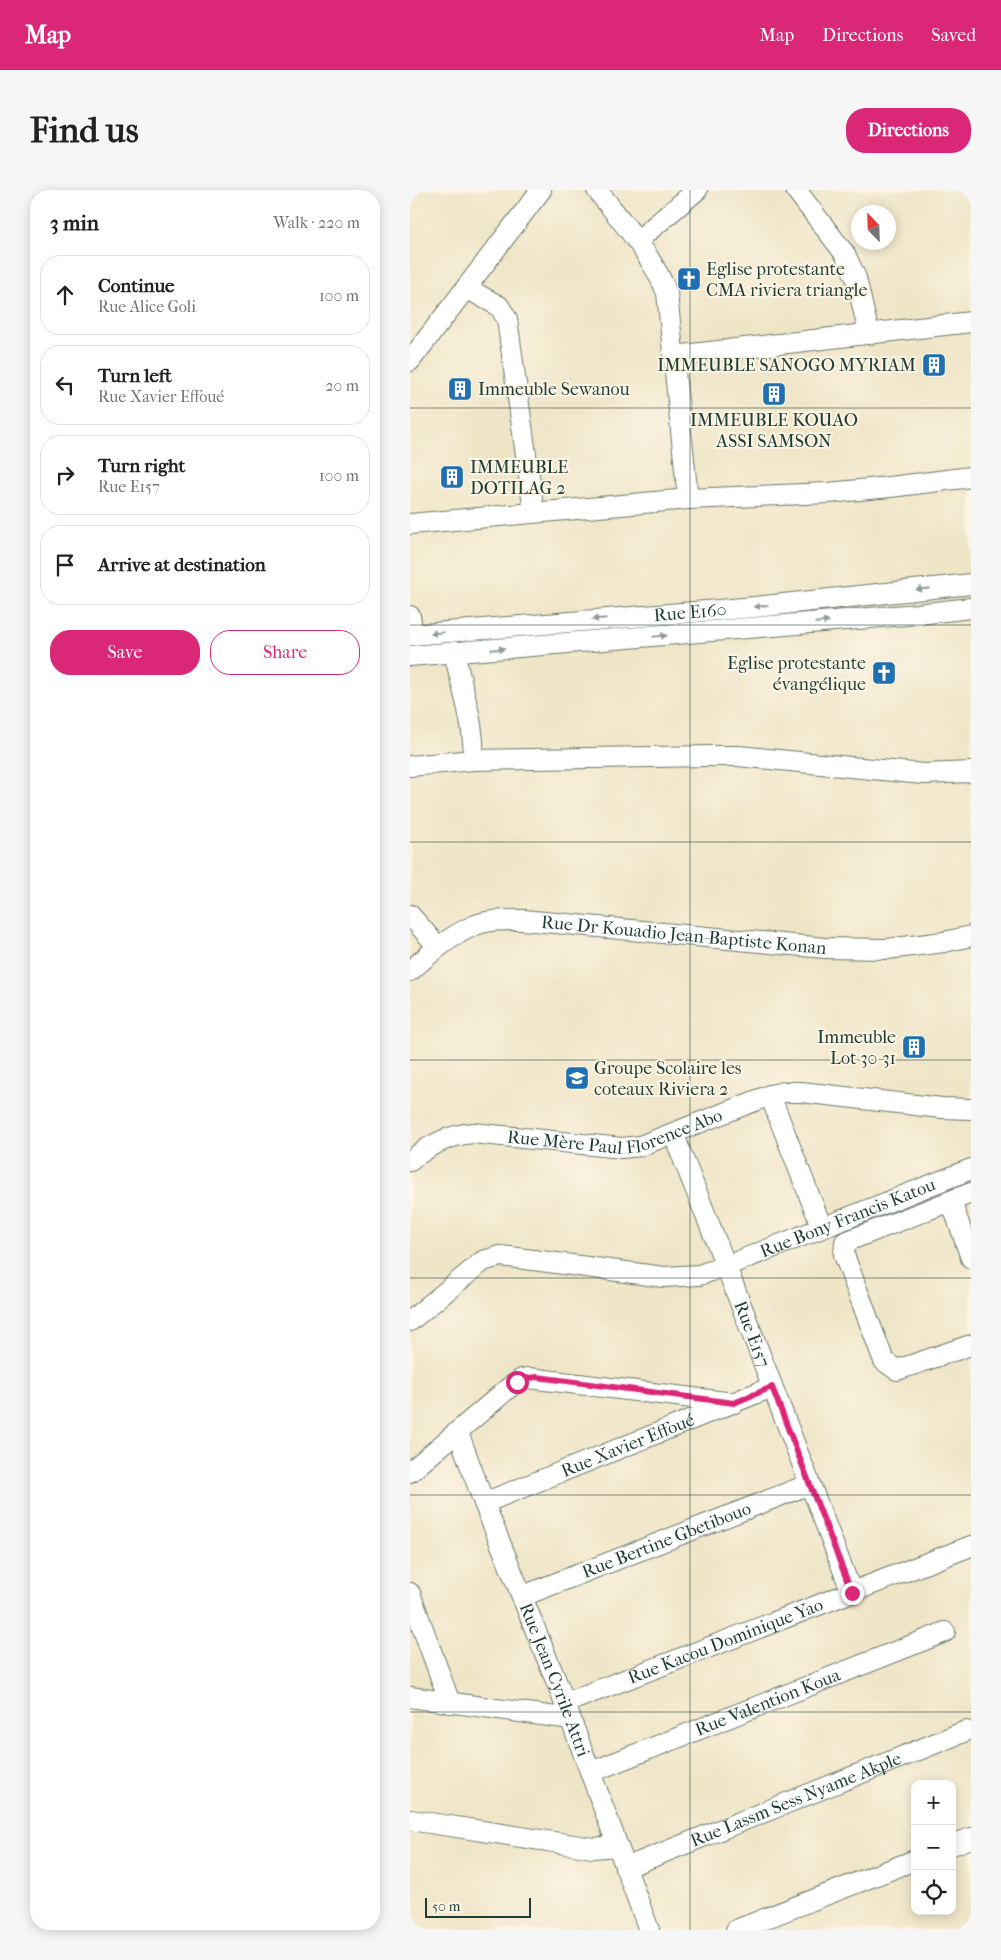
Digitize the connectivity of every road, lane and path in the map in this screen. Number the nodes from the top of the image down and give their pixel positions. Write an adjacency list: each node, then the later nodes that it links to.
1 (541, 190): 6 (street)
2 (597, 190): 5 (street)
3 (697, 190): 5 (street)
4 (796, 190): 8 (street)
5 (637, 241): 9 (street)
6 (466, 288): 10 (street); 13 (street)
7 (971, 322): 8 (street)
8 (869, 334): 9 (street)
9 (674, 356): 12 (street)
10 (410, 361)
11 (971, 477): 12 (street)
12 (688, 499): 13 (street)
13 (534, 512): 14 (street)
14 (410, 524)
15 (971, 584): 17 (street, Rue E160, one-way to 17)
16 (971, 608): 18 (street, Rue E160, one-way to 16)
17 (411, 629)
18 (454, 652): 19 (street, Rue E160); 20 (street)
19 (410, 656)
20 (473, 760): 21 (street); 22 (street)
21 (410, 766)
22 (971, 772)
23 (410, 915): 25 (street)
24 (971, 936): 25 (street, Rue Dr Kouadio Jean-Baptiste Konan)
25 (438, 948): 26 (street, Rue Dr Kouadio Jean-Baptiste Konan)
26 (410, 971)
27 (770, 1095): 28 (street, Rue Mère Paul Florence Abo); 29 (street, Rue Mère Paul Florence Abo); 34 (street)
28 (971, 1109)
29 (673, 1133): 30 (street, Rue Mère Paul Florence Abo); 36 (street, Rue E157)
30 (410, 1161)
31 (971, 1170): 34 (street, Rue Bony Francis Katou)
32 (971, 1193): 33 (street)
33 (950, 1202): 35 (street); 38 (street)
34 (822, 1228): 36 (street, Rue Bony Francis Katou)
35 (971, 1258)
36 (726, 1266): 37 (street, Rue Bony Francis Katou); 39 (street, Rue E157)
37 (410, 1321)
38 (971, 1344)
39 (772, 1387): 40 (street, Rue Xavier Effoué); 43 (street, Rue E157)
40 (734, 1403): 41 (street); 44 (street, Rue Xavier Effoué)
41 (458, 1432): 42 (street); 44 (street, Rue Jean Cyrile Attri)
42 (410, 1472)
43 (810, 1484): 47 (street, Rue E157); 48 (street, Rue Bertine Gbetibouo)
44 (484, 1503): 48 (street, Rue Jean Cyrile Attri)
45 (971, 1546): 47 (street, Rue Kacou Dominique Yao)
46 (410, 1593): 51 (street)
47 (852, 1593): 52 (street, Rue Kacou Dominique Yao)
48 (523, 1596): 52 (street, Rue Jean Cyrile Attri)
49 (945, 1632): 54 (street, Rue Valention Koua)
50 (410, 1697): 51 (street)
51 (450, 1703): 52 (street)
52 (568, 1711): 54 (street, Rue Jean Cyrile Attri)
53 (966, 1731): 60 (street, Rue Lassm Sess Nyame Akple)
54 (591, 1772): 58 (street, Rue Jean Cyrile Attri)
55 (410, 1820): 58 (street)
56 (971, 1838): 57 (street)
57 (956, 1844)
58 (617, 1846): 60 (street, Rue Jean Cyrile Attri)
59 (911, 1862): 62 (street)
60 (625, 1868): 61 (street, Rue Jean Cyrile Attri)
61 (649, 1930)
62 (736, 1930)

